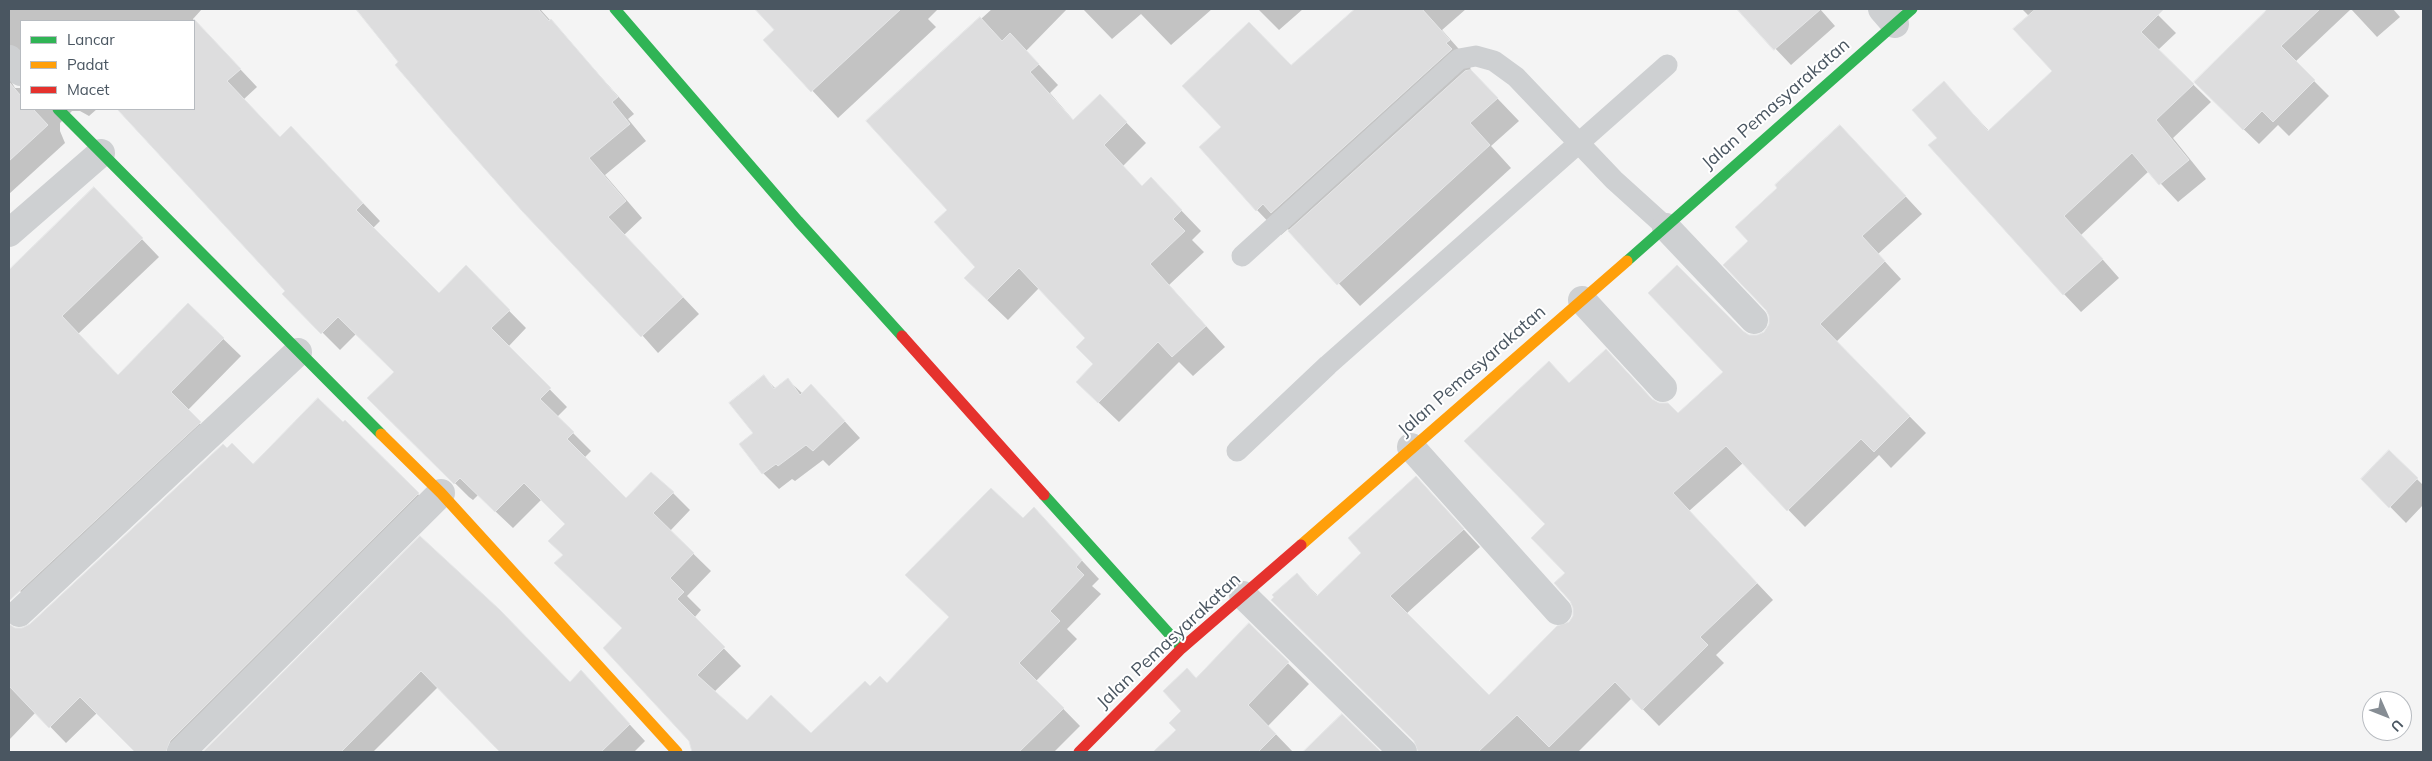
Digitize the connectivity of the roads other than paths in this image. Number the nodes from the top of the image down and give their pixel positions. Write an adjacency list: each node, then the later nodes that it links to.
1 (615, 9): 22 (street)
2 (1896, 14): 9 (street, Jalan Pemasyarakatan)
3 (9, 59): 5 (street)
4 (1667, 65): 7 (lane)
5 (20, 71)
6 (59, 110): 8 (street)
7 (1579, 145): 9 (lane); 11 (lane); 17 (lane)
8 (101, 152): 10 (street); 14 (street)
9 (1666, 227): 12 (street, Jalan Pemasyarakatan); 13 (street)
10 (9, 233)
11 (1242, 256)
12 (1582, 300): 15 (street); 16 (street, Jalan Pemasyarakatan)
13 (1754, 320)
14 (298, 352): 18 (street); 21 (street)
15 (1664, 388)
16 (1412, 447): 19 (street, Jalan Pemasyarakatan); 20 (street)
17 (1236, 451)
18 (441, 493): 23 (street); 24 (street)
19 (1243, 595): 22 (street, Jalan Pemasyarakatan); 26 (street)
20 (1558, 611)
21 (19, 613)
22 (1182, 648): 25 (street, Jalan Pemasyarakatan)
23 (181, 752)
24 (677, 752)
25 (1079, 752)
26 (1403, 752)

